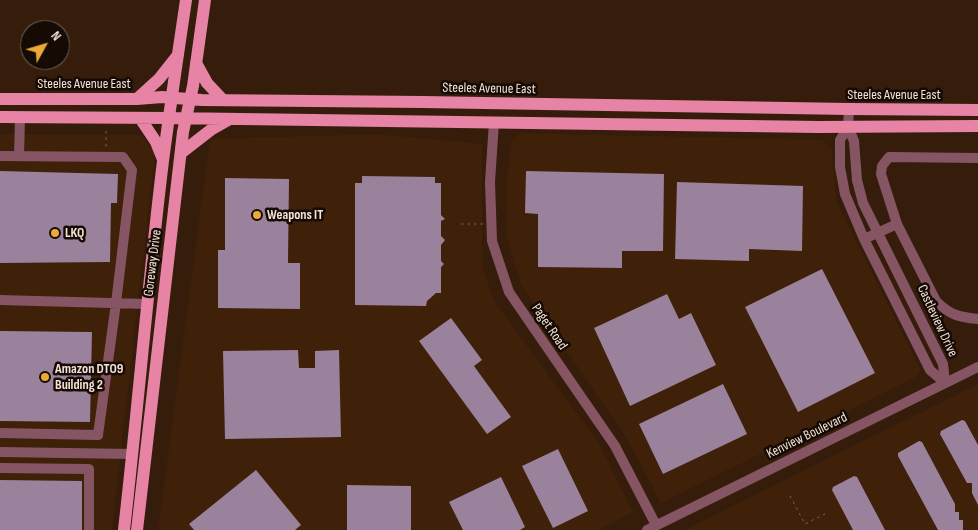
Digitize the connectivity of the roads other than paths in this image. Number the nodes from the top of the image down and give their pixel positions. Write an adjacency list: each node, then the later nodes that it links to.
1 (186, 0): 3 (main road, Goreway Drive)
2 (205, 0): 4 (main road, Goreway Drive)
3 (178, 55): 5 (main road, Goreway Drive); 7 (main road)
4 (196, 63): 8 (main road, Goreway Drive); 9 (main road)
5 (172, 98): 7 (main road, Steeles Avenue East); 8 (main road, Steeles Avenue East); 15 (main road, Goreway Drive)
6 (0, 99): 7 (main road, Steeles Avenue East)
7 (137, 99)
8 (190, 99): 9 (main road, Steeles Avenue East); 16 (main road, Goreway Drive)
9 (223, 100): 10 (main road, Steeles Avenue East)
10 (848, 110): 11 (main road, Steeles Avenue East); 20 (street, Castleview Drive)
11 (978, 110)
12 (0, 117): 13 (main road)
13 (20, 117): 14 (main road); 23 (street)
14 (140, 118): 15 (main road); 25 (main road)
15 (169, 118): 16 (main road); 25 (main road, Goreway Drive)
16 (186, 118): 17 (main road); 21 (main road, Goreway Drive)
17 (230, 119): 18 (main road); 21 (main road)
18 (494, 122): 20 (main road); 39 (street, Paget Road)
19 (978, 126): 20 (main road)
20 (848, 127): 27 (street, Castleview Drive); 28 (street, Castleview Drive)
21 (181, 153): 42 (main road, Goreway Drive)
22 (0, 156): 23 (street)
23 (19, 156): 30 (street)
24 (978, 158): 26 (street)
25 (163, 160): 31 (main road, Goreway Drive)
26 (897, 224): 27 (street); 32 (street)
27 (878, 232): 28 (street); 34 (street, Castleview Drive)
28 (864, 239): 34 (street, Castleview Drive)
29 (0, 300): 30 (street)
30 (116, 303): 31 (street); 35 (street)
31 (147, 304): 37 (main road, Goreway Drive)
32 (978, 319)
33 (978, 367): 34 (street, Kenview Boulevard)
34 (945, 382): 39 (street, Kenview Boulevard)
35 (0, 433)
36 (0, 452): 37 (street)
37 (133, 454): 41 (main road, Goreway Drive)
38 (0, 468): 40 (street)
39 (652, 528)
40 (89, 530)
41 (124, 530)
42 (137, 530)

